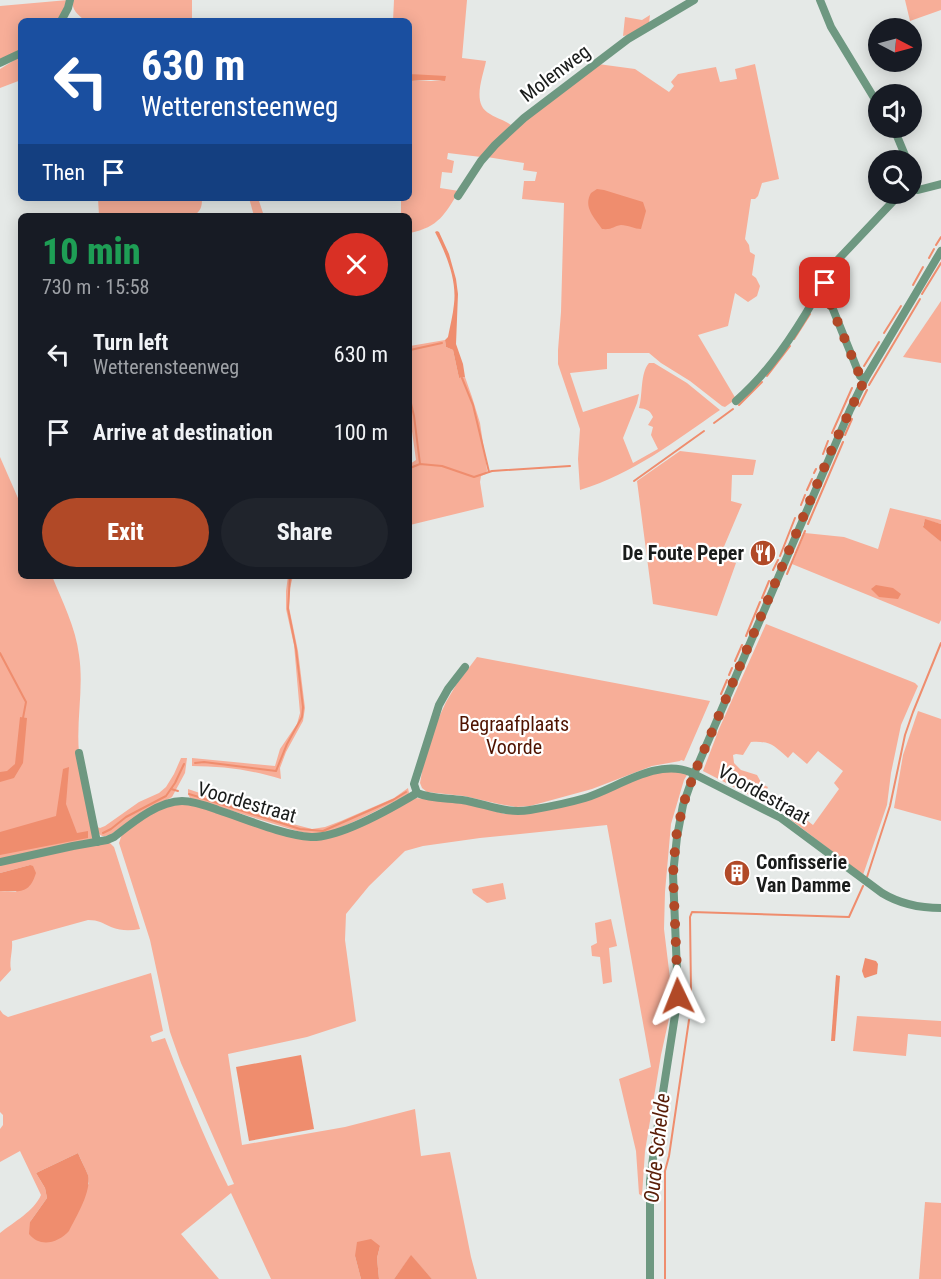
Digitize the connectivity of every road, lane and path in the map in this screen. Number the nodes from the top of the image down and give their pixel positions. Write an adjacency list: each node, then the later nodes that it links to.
1 (70, 0): 4 (street)
2 (694, 0): 10 (street, Molenweg)
3 (820, 0): 7 (street)
4 (63, 18)
5 (18, 54): 6 (street)
6 (0, 63)
7 (868, 88)
8 (941, 184): 9 (street)
9 (922, 189)
10 (458, 196)
11 (891, 204): 13 (street)
12 (941, 251): 14 (street)
13 (826, 292): 14 (street); 15 (street)
14 (865, 379): 18 (street)
15 (736, 401)
16 (465, 667): 19 (street)
17 (79, 753): 20 (street)
18 (694, 774): 19 (street, Voordestraat); 22 (street, Voordestraat); 23 (street)
19 (417, 793): 20 (street, Voordestraat)
20 (97, 842): 21 (street, Voordestraat)
21 (0, 862)
22 (941, 908)
23 (650, 1279)

